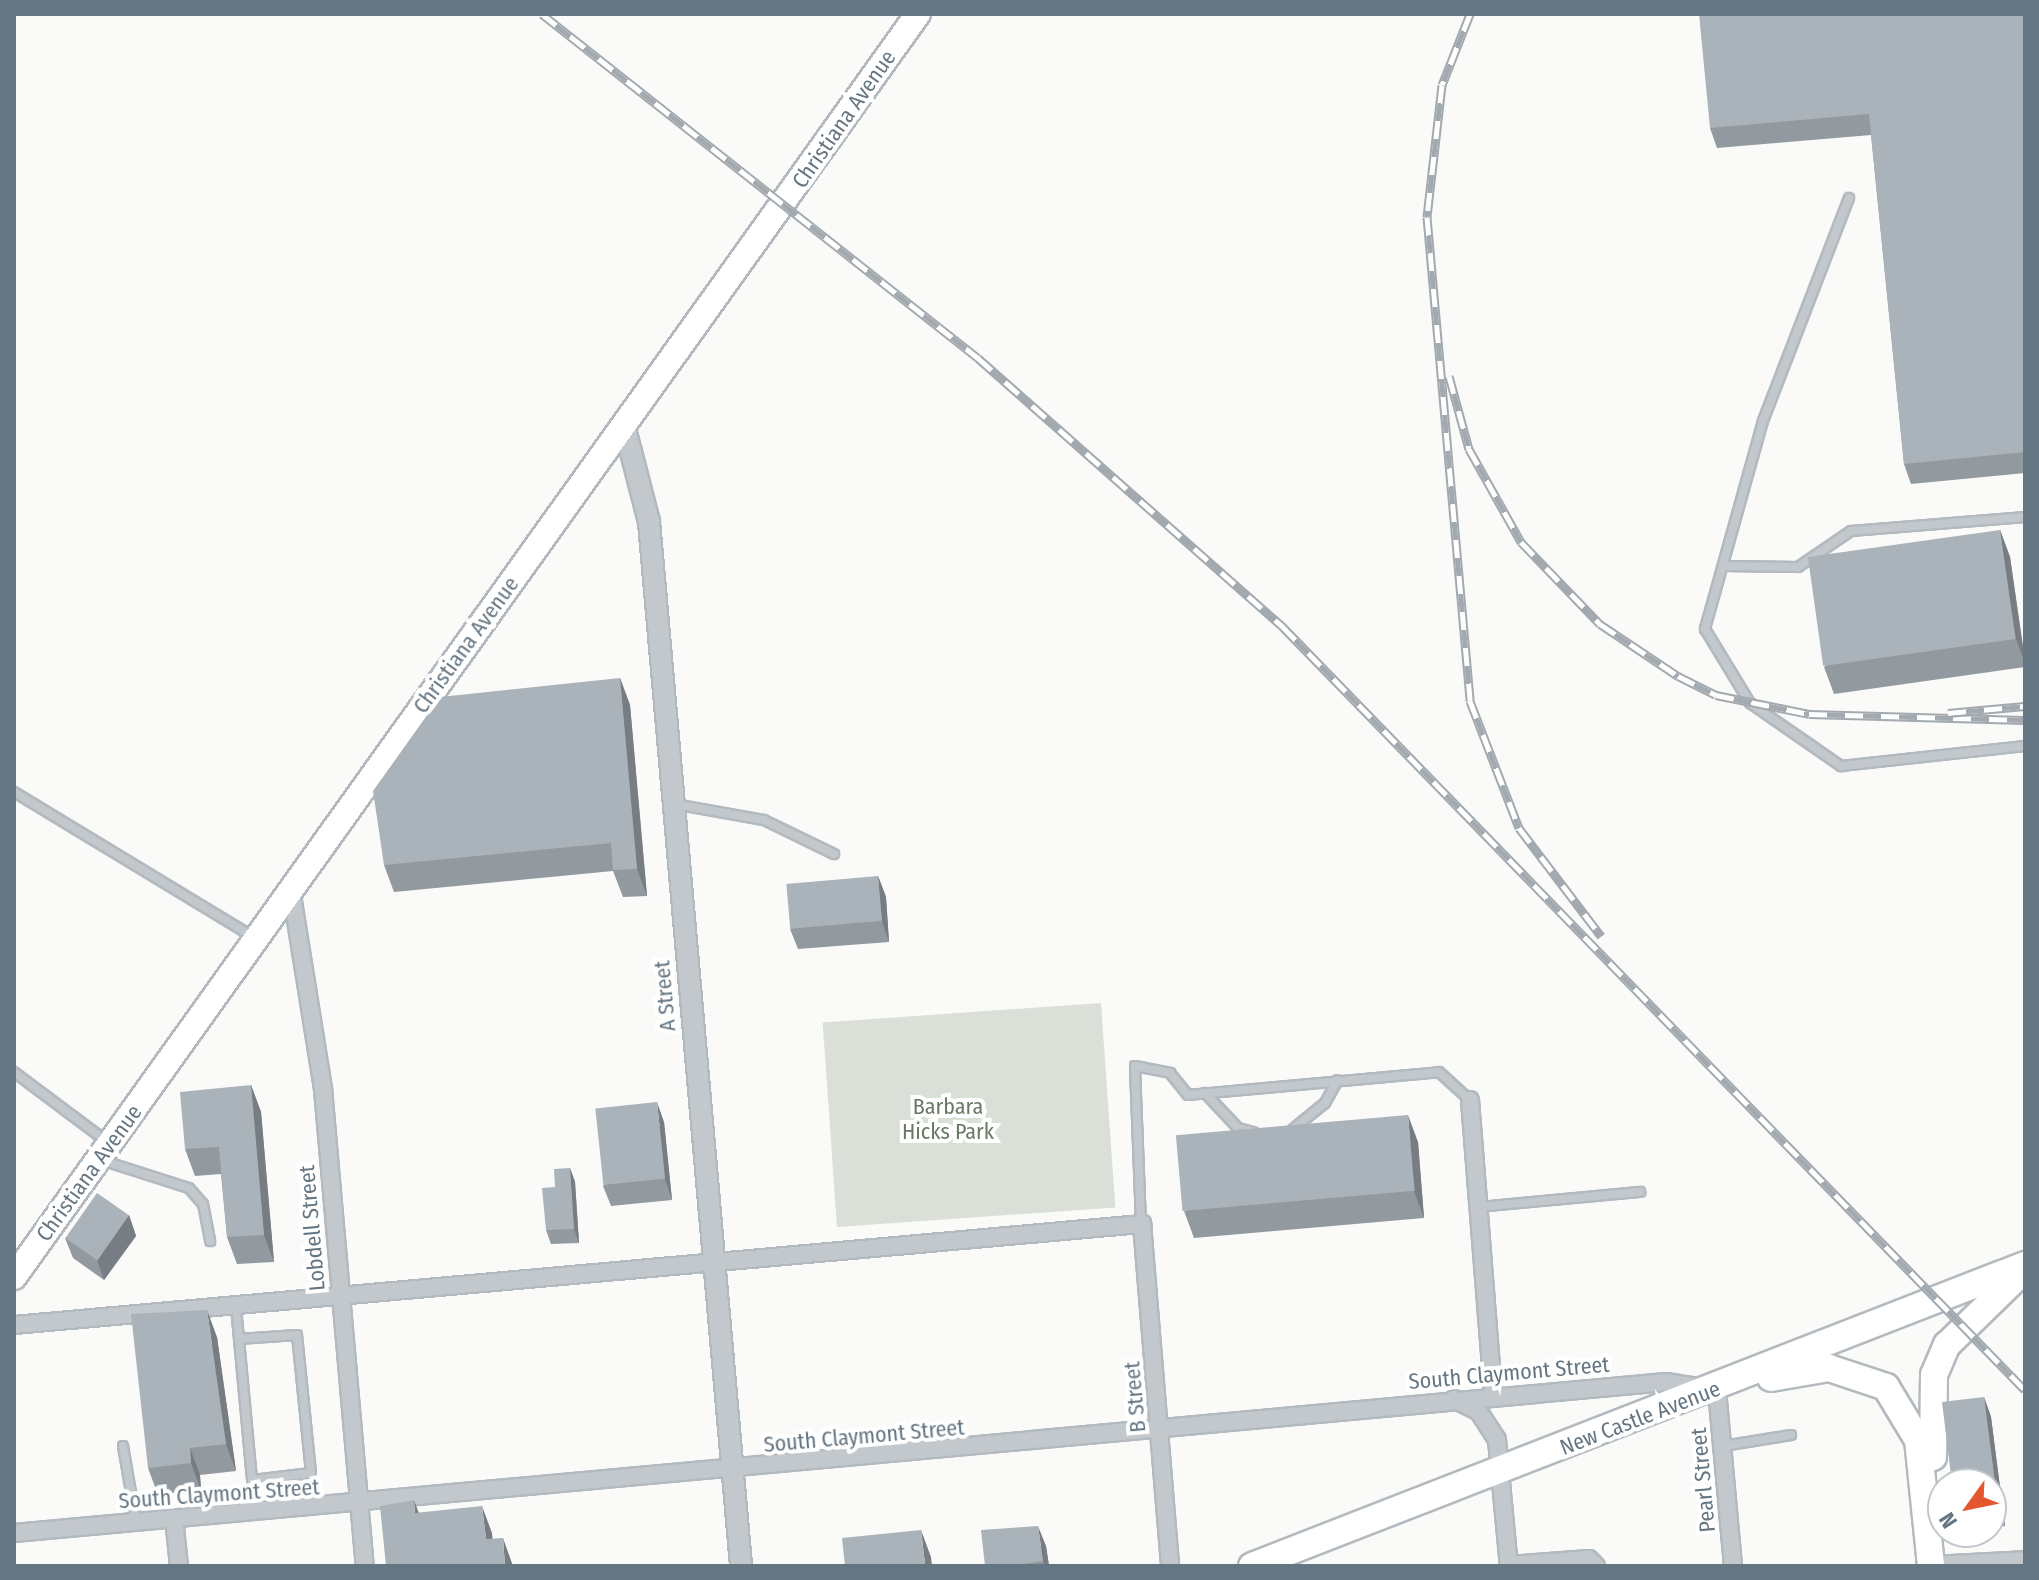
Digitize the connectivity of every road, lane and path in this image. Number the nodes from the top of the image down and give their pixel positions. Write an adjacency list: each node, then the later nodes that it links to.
1 (918, 14): 3 (main road, Christiana Avenue)
2 (1849, 198): 5 (lane)
3 (624, 425): 8 (street, A Street); 10 (main road, Christiana Avenue)
4 (2025, 517): 5 (lane)
5 (1723, 566): 6 (lane)
6 (2025, 746)
7 (14, 792): 11 (lane)
8 (674, 804): 9 (lane); 21 (street, A Street)
9 (834, 854)
10 (291, 889): 11 (main road, Christiana Avenue); 24 (street, Lobdell Street)
11 (256, 938): 16 (main road, Christiana Avenue)
12 (14, 1072): 16 (lane)
13 (1338, 1080): 14 (lane); 14 (lane); 15 (lane)
14 (1205, 1093): 19 (lane)
15 (1470, 1100): 18 (street)
16 (104, 1151): 20 (lane); 23 (main road, Christiana Avenue)
17 (1640, 1192): 18 (lane)
18 (1478, 1207): 29 (street)
19 (1142, 1224): 21 (street); 31 (street, B Street)
20 (210, 1241)
21 (713, 1263): 24 (street); 35 (street, A Street)
22 (2025, 1267): 28 (main road, New Castle Avenue); 43 (main road)
23 (14, 1277)
24 (340, 1299): 25 (street); 38 (street, Lobdell Street)
25 (236, 1307): 26 (street); 27 (lane)
26 (14, 1325)
27 (239, 1339): 37 (lane); 37 (lane)
28 (1717, 1390): 29 (street, South Claymont Street); 34 (street, Pearl Street); 36 (main road, New Castle Avenue); 43 (main road)
29 (1493, 1395): 30 (street, South Claymont Street)
30 (1453, 1398): 31 (street, South Claymont Street); 36 (street)
31 (1160, 1431): 35 (street, South Claymont Street); 48 (street, B Street)
32 (1791, 1435): 34 (lane)
33 (123, 1446): 41 (lane)
34 (1722, 1446): 52 (street, Pearl Street)
35 (732, 1470): 38 (street, South Claymont Street); 47 (street, A Street)
36 (1500, 1470): 49 (main road, New Castle Avenue); 50 (street)
37 (252, 1480): 39 (lane)
38 (359, 1505): 39 (street, South Claymont Street); 46 (street, Lobdell Street)
39 (255, 1512): 40 (street, South Claymont Street)
40 (174, 1518): 41 (street, South Claymont Street); 45 (street)
41 (136, 1521): 42 (street, South Claymont Street)
42 (14, 1533)
43 (1931, 1557): 44 (street)
44 (2025, 1560)
45 (179, 1566)
46 (365, 1566)
47 (741, 1566)
48 (1170, 1566)
49 (1252, 1566)
50 (1509, 1566): 51 (street)
51 (1596, 1566)
52 (1733, 1566)

